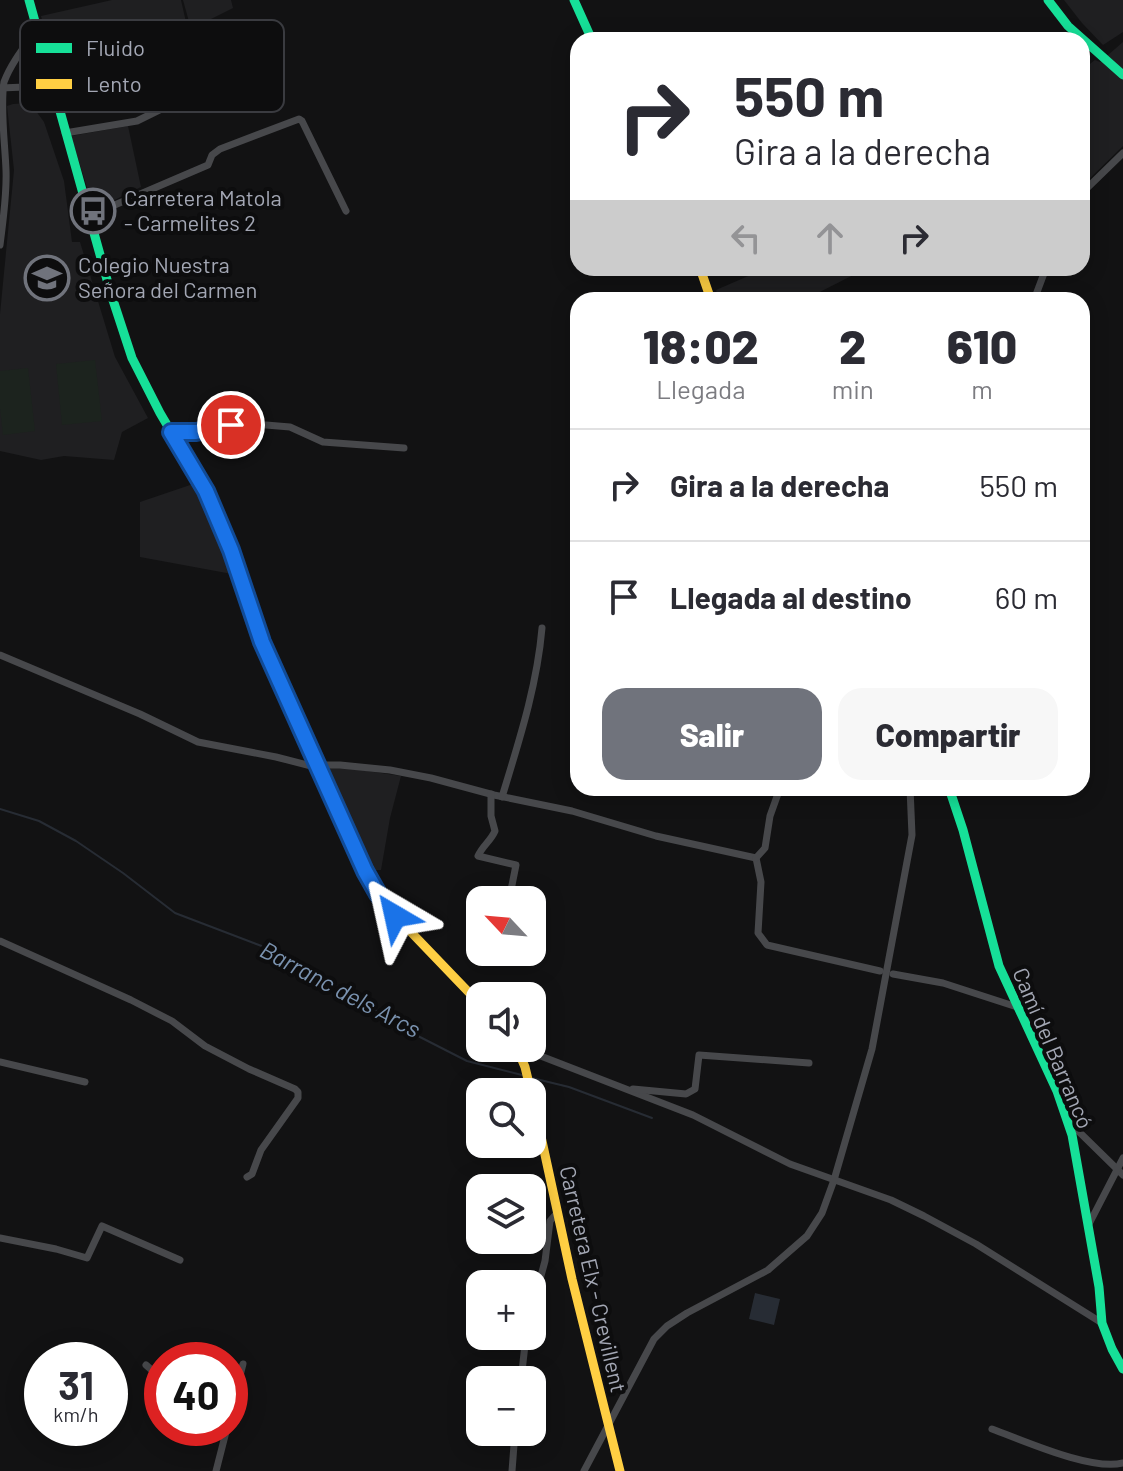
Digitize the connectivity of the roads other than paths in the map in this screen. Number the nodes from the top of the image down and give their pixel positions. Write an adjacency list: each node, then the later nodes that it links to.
1 (29, 0): 4 (street)
2 (574, 0): 5 (street)
3 (1048, 0): 6 (street)
4 (35, 20)
5 (588, 32)
6 (1075, 32)
7 (1090, 46): 9 (street)
8 (20, 53): 10 (street)
9 (1123, 75)
10 (1, 88): 18 (street)
11 (59, 112): 13 (street)
12 (155, 112): 13 (street)
13 (65, 133): 17 (street)
14 (1123, 153): 15 (street)
15 (1090, 185)
16 (346, 211): 17 (street)
17 (89, 216): 19 (street)
18 (0, 245)
19 (171, 432): 20 (street); 23 (street)
20 (404, 448)
21 (542, 628): 28 (street)
22 (0, 655): 23 (street)
23 (318, 766): 24 (street); 34 (street)
24 (491, 794): 28 (street); 30 (street)
25 (777, 796): 29 (street)
26 (910, 796): 46 (street)
27 (952, 796): 35 (street, Camí del Barrancó)
28 (502, 797): 29 (street)
29 (756, 858): 32 (street)
30 (512, 886)
31 (0, 941): 45 (street)
32 (880, 971)
33 (893, 974): 35 (street)
34 (466, 990)
35 (1017, 1007): 41 (street, Camí del Barrancó)
36 (546, 1059): 40 (street)
37 (0, 1062): 39 (street)
38 (809, 1063): 40 (street)
39 (85, 1082)
40 (623, 1088): 46 (street)
41 (1068, 1121): 44 (street); 48 (street, Camí del Barrancó)
42 (545, 1158): 47 (street, Carretera Elx - Crevillent)
43 (1123, 1158): 44 (street)
44 (1120, 1172): 48 (street)
45 (247, 1177)
46 (834, 1180): 52 (street); 54 (street)
47 (557, 1213): 51 (street); 54 (street, Carretera Elx - Crevillent)
48 (1088, 1226): 52 (street, Camí del Barrancó)
49 (0, 1238): 50 (street)
50 (180, 1260)
51 (543, 1270)
52 (1102, 1323): 53 (street, Camí del Barrancó)
53 (1123, 1369)
54 (608, 1423): 61 (street); 62 (street, Carretera Elx - Crevillent)
55 (992, 1429): 58 (street)
56 (222, 1446): 59 (street)
57 (514, 1446): 60 (street)
58 (1123, 1463)
59 (216, 1471)
60 (512, 1471)
61 (584, 1471)
62 (620, 1471)

